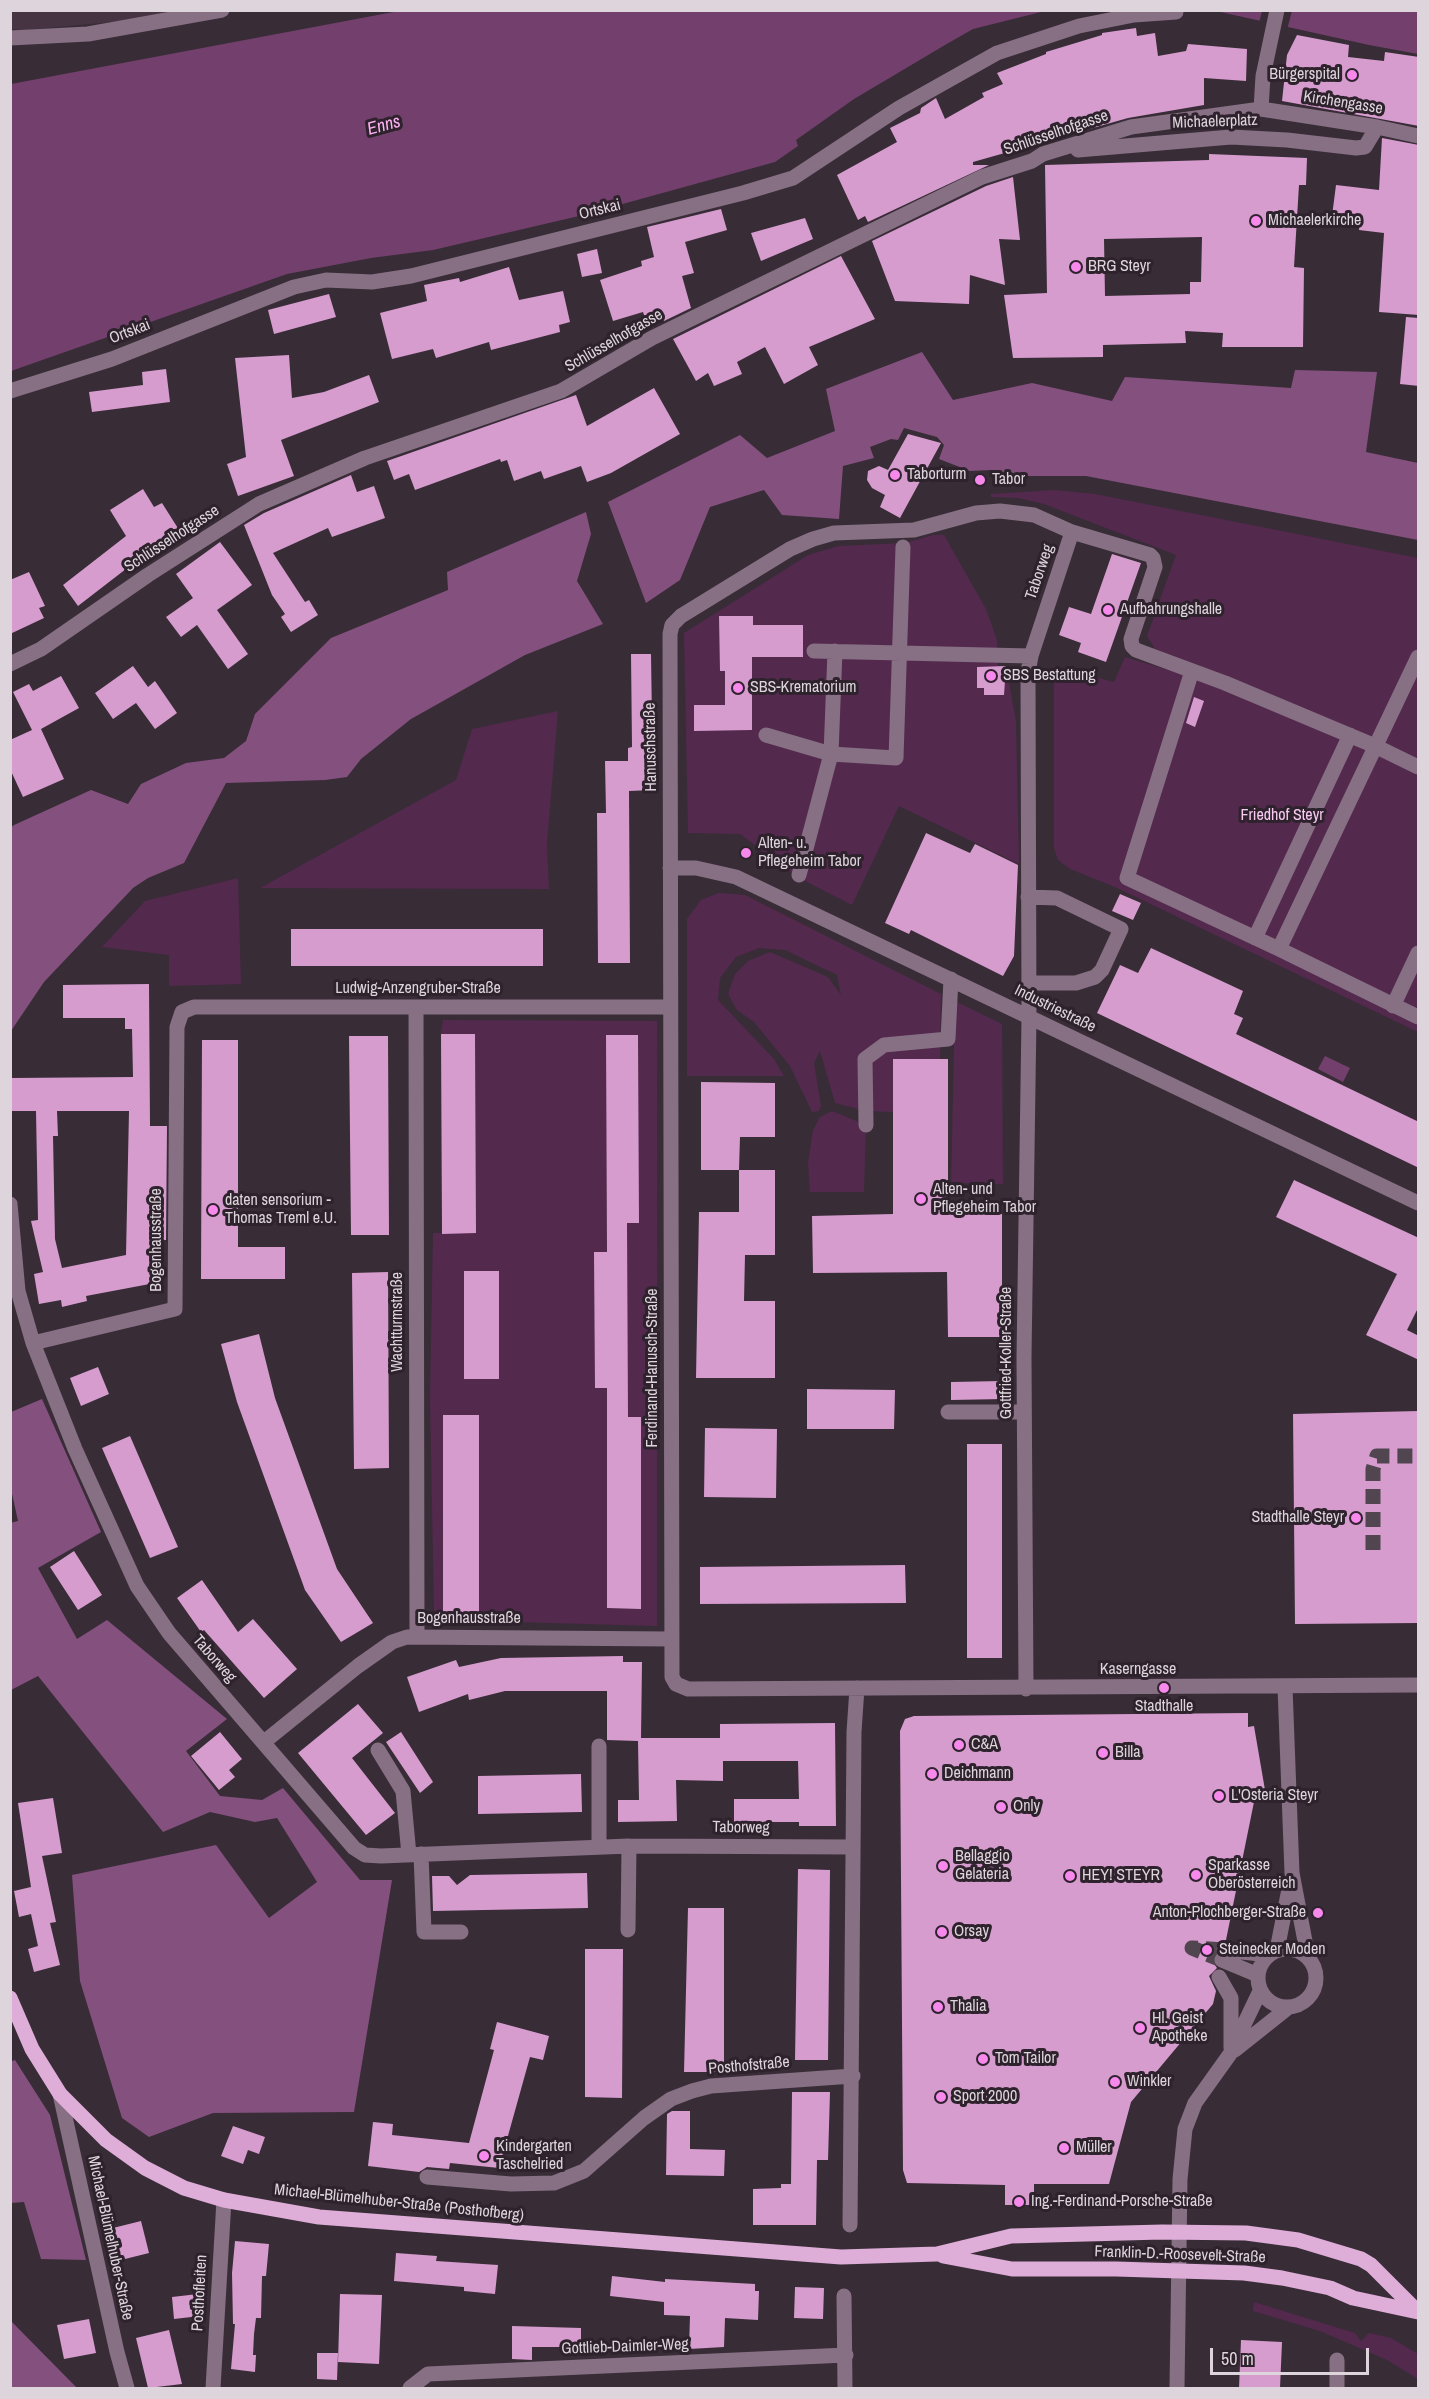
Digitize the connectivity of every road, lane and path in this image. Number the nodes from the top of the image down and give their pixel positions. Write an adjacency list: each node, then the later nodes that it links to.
1 (222, 10): 4 (street)
2 (1276, 10): 5 (street)
3 (1176, 12): 9 (street, Ortskai)
4 (10, 38)
5 (1261, 109): 6 (street, Kirchengasse); 8 (street, Schlüsselhofgasse)
6 (1377, 127): 7 (street, Kirchengasse); 8 (street, Michaelerplatz)
7 (1416, 134)
8 (1043, 154): 18 (street, Schlüsselhofgasse)
9 (10, 391)
10 (1072, 532): 12 (street, Taborweg); 16 (street, Taborweg); 19 (street)
11 (903, 547): 15 (street)
12 (672, 625): 25 (street, Hanuschstraße)
13 (814, 651): 14 (street)
14 (835, 651): 15 (street); 23 (street)
15 (899, 652): 16 (street); 23 (street)
16 (1030, 656): 27 (street, Taborweg)
17 (1419, 657): 22 (street)
18 (10, 664)
19 (1192, 671): 21 (street); 28 (street)
20 (766, 735): 23 (street)
21 (1350, 735): 22 (street); 28 (street)
22 (1376, 746): 24 (street); 29 (street)
23 (831, 754): 26 (street)
24 (1419, 767)
25 (670, 868): 31 (street, Industriestraße); 34 (street, Ferdinand-Hanusch-Straße)
26 (799, 875)
27 (1028, 897): 32 (street, Taborweg); 32 (street)
28 (1255, 938): 29 (street)
29 (1279, 949): 33 (street)
30 (1419, 953): 33 (street)
31 (951, 979): 36 (street, Industriestraße); 39 (street)
32 (1029, 983): 36 (street, Taborweg)
33 (1393, 1006): 37 (street)
34 (670, 1007): 35 (street, Ludwig-Anzengruber-Straße); 46 (street, Ferdinand-Hanusch-Straße)
35 (416, 1008): 38 (street, Ludwig-Anzengruber-Straße); 45 (street, Wachtturmstraße)
36 (1029, 1017): 40 (street, Industriestraße); 44 (street, Gottfried-Koller-Straße)
37 (1419, 1017)
38 (177, 1027): 42 (street, Bogenhausstraße)
39 (866, 1125)
40 (1419, 1203)
41 (10, 1204): 42 (street, Taborweg)
42 (33, 1343): 51 (street, Taborweg)
43 (948, 1412): 44 (street)
44 (1024, 1412): 50 (street, Gottfried-Koller-Straße)
45 (417, 1635): 46 (street, Bogenhausstraße); 51 (street, Bogenhausstraße)
46 (672, 1639): 49 (street, Ferdinand-Hanusch-Straße)
47 (1419, 1685): 48 (street, Kaserngasse)
48 (1285, 1687): 50 (street, Kaserngasse); 58 (street)
49 (857, 1688): 50 (street, Kaserngasse); 56 (street)
50 (1026, 1689)
51 (264, 1742): 57 (street, Taborweg)
52 (599, 1746): 55 (street)
53 (378, 1750): 57 (street)
54 (629, 1846): 55 (street, Taborweg); 56 (street, Taborweg); 59 (street)
55 (599, 1847): 57 (street, Taborweg)
56 (853, 1847): 68 (street)
57 (415, 1854): 60 (street)
58 (1292, 1873): 61 (street); 62 (street)
59 (628, 1930)
60 (461, 1932)
61 (1273, 1952): 62 (street); 64 (street); 64 (street)
62 (1308, 1958): 66 (street)
63 (1219, 1977): 67 (street)
64 (1259, 1983): 66 (street); 67 (street)
65 (10, 1998): 69 (main road, Michael-Blümelhuber-Straße (Posthofberg))
66 (1288, 2007): 67 (street)
67 (1230, 2054): 73 (street)
68 (853, 2076): 70 (street, Posthofstraße); 72 (street)
69 (60, 2094): 71 (main road, Michael-Blümelhuber-Straße (Posthofberg)); 81 (street, Michael-Blümelhuber-Straße)
70 (427, 2177)
71 (224, 2200): 75 (main road, Michael-Blümelhuber-Straße (Posthofberg)); 82 (street, Posthofleiten)
72 (850, 2225)
73 (1179, 2232): 74 (main road, Franklin-D.-Roosevelt-Straße); 76 (street); 78 (main road, Franklin-D.-Roosevelt-Straße)
74 (937, 2254): 75 (main road, Franklin-D.-Roosevelt-Straße); 76 (main road, Franklin-D.-Roosevelt-Straße)
75 (841, 2257)
76 (1178, 2271): 78 (main road, Franklin-D.-Roosevelt-Straße); 85 (street)
77 (844, 2296): 79 (street)
78 (1419, 2312)
79 (846, 2355): 83 (street, Gottlieb-Daimler-Weg); 84 (street)
80 (1337, 2360): 86 (street)
81 (127, 2388)
82 (213, 2388)
83 (410, 2388)
84 (845, 2388)
85 (1177, 2388)
86 (1337, 2388)

